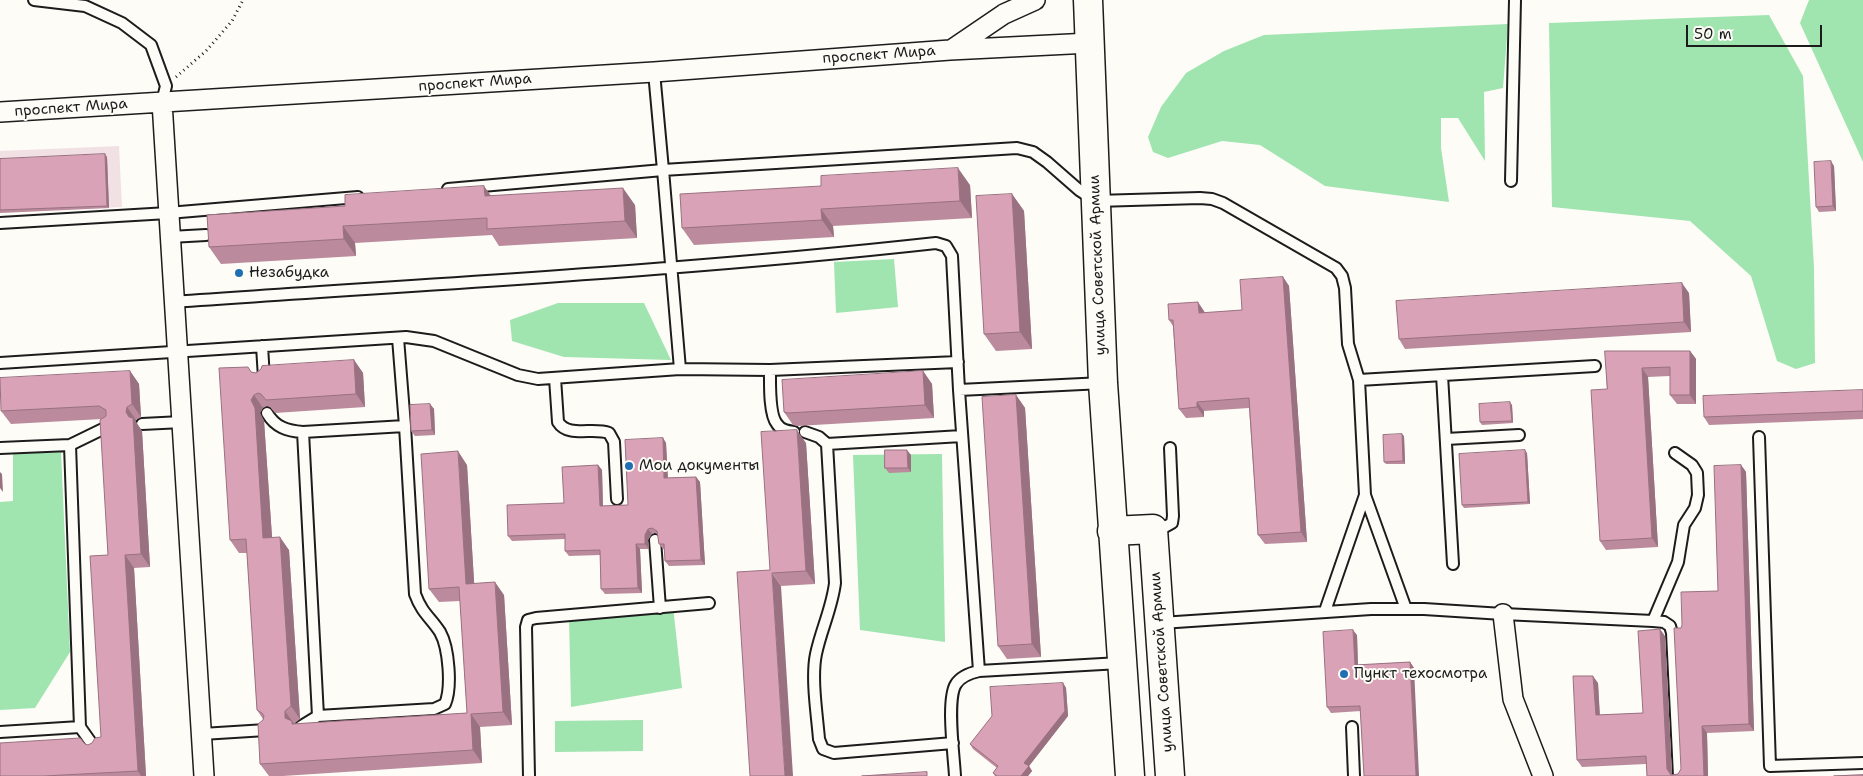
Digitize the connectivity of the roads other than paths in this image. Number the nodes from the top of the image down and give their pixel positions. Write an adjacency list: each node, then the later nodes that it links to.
1 (34, 0): 8 (lane)
2 (1035, 0): 6 (street, проспект Мира)
3 (1088, 0): 5 (street, улица Советской Армии)
4 (1515, 0): 11 (lane)
5 (1090, 43): 6 (street, проспект Мира); 14 (street, улица Советской Армии)
6 (950, 50): 7 (street, проспект Мира)
7 (654, 72): 8 (street, проспект Мира); 10 (lane)
8 (164, 94): 9 (street, проспект Мира); 15 (street)
9 (0, 112)
10 (663, 170): 12 (lane); 14 (lane); 19 (lane)
11 (1511, 181)
12 (435, 190)
13 (366, 196): 15 (lane)
14 (1096, 201): 32 (lane); 33 (street, улица Советской Армии)
15 (168, 213): 16 (lane); 18 (street)
16 (0, 223)
17 (206, 235): 18 (lane)
18 (170, 237): 20 (street)
19 (672, 269): 20 (lane); 24 (lane); 27 (lane)
20 (174, 302): 23 (street)
21 (398, 338): 22 (lane); 30 (lane); 39 (lane)
22 (262, 346): 23 (lane); 31 (lane)
23 (178, 351): 25 (lane); 36 (street)
24 (958, 362): 28 (lane); 34 (lane)
25 (0, 363)
26 (1595, 366): 29 (lane)
27 (680, 369): 28 (lane); 30 (lane)
28 (770, 370): 41 (lane)
29 (1442, 375): 32 (lane); 46 (lane)
30 (555, 378): 53 (lane)
31 (264, 380)
32 (1359, 380): 52 (lane)
33 (1103, 383): 34 (lane); 55 (street, улица Советской Армии)
34 (959, 390): 44 (lane)
35 (267, 413): 40 (lane)
36 (182, 422): 37 (lane); 73 (street)
37 (142, 424)
38 (109, 426): 48 (lane)
39 (405, 426): 40 (lane); 67 (lane)
40 (303, 432): 67 (lane)
41 (794, 432)
42 (805, 432): 47 (lane)
43 (1519, 435): 46 (lane)
44 (962, 436): 47 (lane); 66 (lane)
45 (1759, 437): 76 (lane)
46 (1446, 439): 57 (lane)
47 (827, 444): 74 (lane)
48 (70, 445): 49 (lane); 68 (lane)
49 (0, 448)
50 (1170, 448): 54 (lane)
51 (1675, 453): 63 (lane)
52 (1365, 496): 60 (lane); 61 (lane)
53 (617, 499)
54 (1153, 529): 55 (street); 64 (street, улица Советской Армии)
55 (1112, 531): 65 (street, улица Советской Армии)
56 (656, 540): 59 (lane)
57 (1453, 564)
58 (709, 603): 59 (lane)
59 (660, 608): 78 (lane)
60 (1406, 609): 61 (lane); 62 (lane)
61 (1325, 611): 64 (lane)
62 (1504, 614): 63 (lane); 83 (street)
63 (1654, 621): 84 (lane)
64 (1160, 623): 81 (street, улица Советской Армии)
65 (1121, 663): 66 (lane); 80 (street, улица Советской Армии)
66 (979, 671): 74 (lane)
67 (318, 716): 69 (lane)
68 (80, 727): 72 (lane); 75 (lane)
69 (300, 727)
70 (1352, 727): 82 (lane)
71 (266, 730): 73 (lane)
72 (0, 732)
73 (202, 734): 77 (street)
74 (953, 743): 79 (lane)
75 (97, 751)
76 (1863, 763)
77 (204, 776)
78 (529, 776)
79 (955, 776)
80 (1130, 776)
81 (1170, 776)
82 (1354, 776)
83 (1543, 776)
84 (1679, 776)

